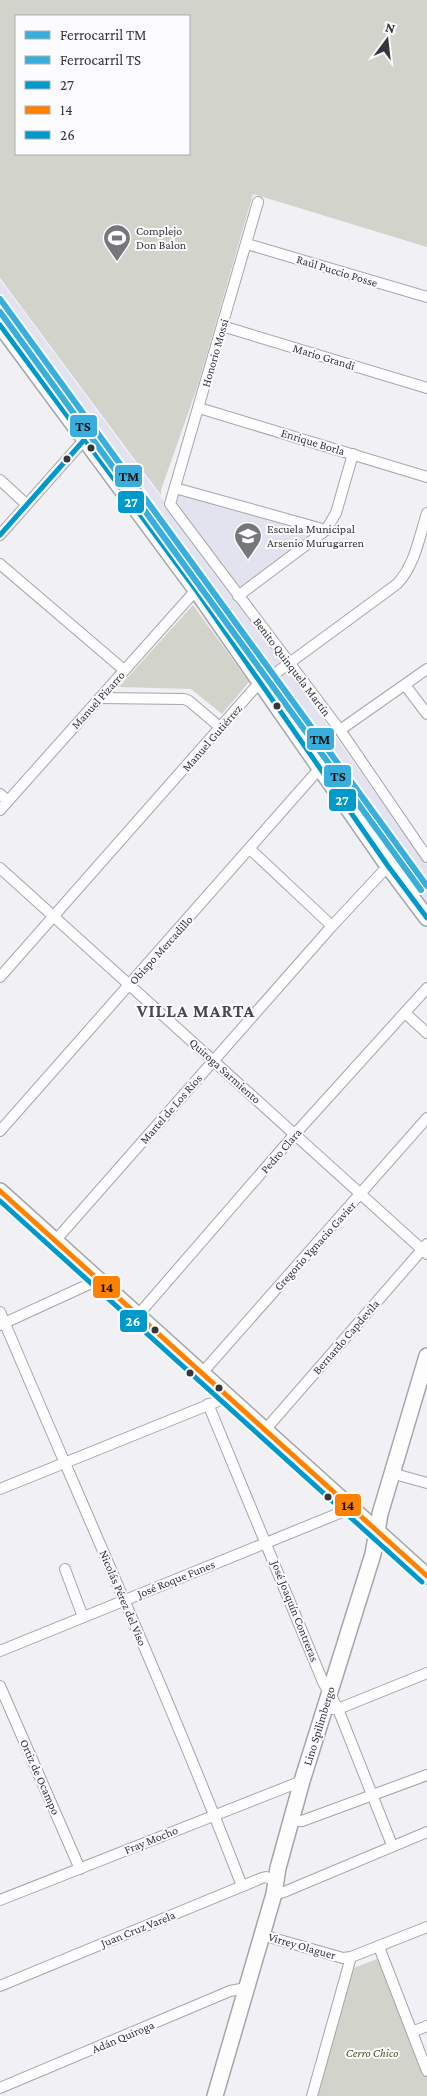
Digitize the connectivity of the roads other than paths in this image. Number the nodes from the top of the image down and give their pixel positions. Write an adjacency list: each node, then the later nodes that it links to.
1 (258, 202): 2 (street, Honorio Mossi)
2 (247, 244): 3 (street, Raúl Puccio Posse); 5 (street, Honorio Mossi)
3 (427, 297)
4 (0, 325): 8 (main road)
5 (222, 326): 6 (street, Mario Grandi); 7 (street, Honorio Mossi)
6 (427, 388)
7 (199, 408): 9 (street, Enrique Borla); 12 (street, Honorio Mossi)
8 (85, 439): 13 (street); 19 (main road)
9 (353, 454): 10 (street, Enrique Borla); 16 (street)
10 (427, 477)
11 (0, 480): 13 (street)
12 (175, 488): 14 (street, Honorio Mossi); 16 (street)
13 (26, 504): 17 (street)
14 (170, 504): 20 (street, Benito Quinquela Martín)
15 (427, 513): 21 (street, Manuel Gutiérrez)
16 (326, 530): 20 (street)
17 (0, 535)
18 (0, 564): 23 (street)
19 (196, 590): 23 (street, Manuel Pizarro); 24 (main road)
20 (238, 596): 21 (street, Benito Quinquela Martín)
21 (289, 663): 24 (street, Manuel Gutiérrez); 29 (street, Benito Quinquela Martín)
22 (427, 669): 25 (street)
23 (124, 670): 26 (street, Manuel Pizarro)
24 (260, 682): 28 (street, Manuel Gutiérrez); 30 (main road)
25 (405, 685): 27 (street); 29 (street)
26 (100, 698): 28 (street); 32 (street, Manuel Pizarro)
27 (427, 714)
28 (221, 728): 38 (street, Manuel Gutiérrez)
29 (340, 730): 35 (street, Benito Quinquela Martín)
30 (320, 768): 34 (street, Obispo Mercadillo); 36 (main road)
31 (0, 794): 32 (street)
32 (8, 801): 33 (street, Manuel Pizarro)
33 (0, 810)
34 (250, 849): 40 (street); 42 (street, Obispo Mercadillo)
35 (427, 857)
36 (388, 866): 39 (main road); 40 (street, Martel de Los Ríos)
37 (0, 868): 38 (street, Quiroga Sarmiento)
38 (54, 916): 41 (street, Manuel Gutiérrez); 42 (street, Quiroga Sarmiento)
39 (427, 918)
40 (332, 926): 46 (street, Martel de Los Ríos)
41 (0, 977)
42 (130, 985): 46 (street, Quiroga Sarmiento); 48 (street, Obispo Mercadillo)
43 (427, 988): 44 (street, Pedro Clara)
44 (405, 1013): 45 (street); 49 (street, Pedro Clara)
45 (427, 1032)
46 (213, 1061): 49 (street, Quiroga Sarmiento); 52 (street, Martel de Los Ríos)
47 (427, 1118): 51 (street, Gregorio Ygnacio Gavier)
48 (0, 1131)
49 (295, 1134): 51 (street, Quiroga Sarmiento); 56 (street, Pedro Clara)
50 (0, 1191): 52 (main road)
51 (361, 1194): 53 (street, Quiroga Sarmiento); 59 (street, Gregorio Ygnacio Gavier)
52 (55, 1241): 54 (main road)
53 (425, 1249): 62 (street, Bernardo Capdevila)
54 (98, 1280): 56 (main road); 57 (street)
55 (0, 1312): 57 (street, Nicolás Pérez del Viso)
56 (138, 1315): 59 (main road)
57 (2, 1324): 63 (street, Nicolás Pérez del Viso)
58 (427, 1356): 64 (main road, Lino Spilimbergo)
59 (202, 1373): 60 (main road)
60 (228, 1397): 61 (street); 62 (main road)
61 (208, 1404): 63 (street); 69 (street, José Joaquín Contreras)
62 (265, 1430): 67 (main road)
63 (65, 1462): 66 (street); 72 (street, Nicolás Pérez del Viso)
64 (391, 1473): 65 (street); 68 (main road, Lino Spilimbergo)
65 (427, 1483)
66 (0, 1489)
67 (352, 1508): 68 (main road); 69 (street, José Roque Funes)
68 (377, 1532): 71 (main road); 77 (main road, Lino Spilimbergo)
69 (267, 1542): 72 (street, José Roque Funes); 77 (street, José Joaquín Contreras)
70 (65, 1570): 73 (street)
71 (427, 1576)
72 (125, 1600): 73 (street, José Roque Funes); 82 (street, Nicolás Pérez del Viso)
73 (83, 1617): 74 (street, José Roque Funes)
74 (0, 1651)
75 (427, 1673): 78 (street)
76 (0, 1686): 86 (street, Ortiz de Ocampo)
77 (329, 1692): 78 (main road, Lino Spilimbergo)
78 (331, 1709): 80 (main road, Lino Spilimbergo); 81 (street)
79 (427, 1775): 81 (street)
80 (302, 1781): 82 (street, Fray Mocho); 83 (main road, Lino Spilimbergo)
81 (372, 1797): 83 (street); 85 (street)
82 (215, 1815): 86 (street, Fray Mocho); 87 (street, Nicolás Pérez del Viso)
83 (291, 1821): 88 (main road, Lino Spilimbergo)
84 (427, 1832): 85 (street, Juan Cruz Varela)
85 (392, 1846): 88 (street, Juan Cruz Varela)
86 (80, 1869): 89 (street, Fray Mocho)
87 (242, 1886): 88 (street, Juan Cruz Varela); 94 (street, Juan Cruz Varela)
88 (275, 1887): 91 (main road, Lino Spilimbergo)
89 (0, 1900)
90 (427, 1927): 92 (street, Virrey Olaguer)
91 (262, 1935): 93 (street, Virrey Olaguer); 95 (main road, Lino Spilimbergo)
92 (379, 1947): 93 (street, Virrey Olaguer); 97 (street)
93 (351, 1957): 101 (street)
94 (0, 1986)
95 (246, 1988): 99 (street, Adán Quiroga); 100 (main road, Lino Spilimbergo)
96 (427, 2026): 97 (street)
97 (412, 2032): 98 (street)
98 (427, 2071)
99 (0, 2088)
100 (215, 2096)
101 (312, 2096)

